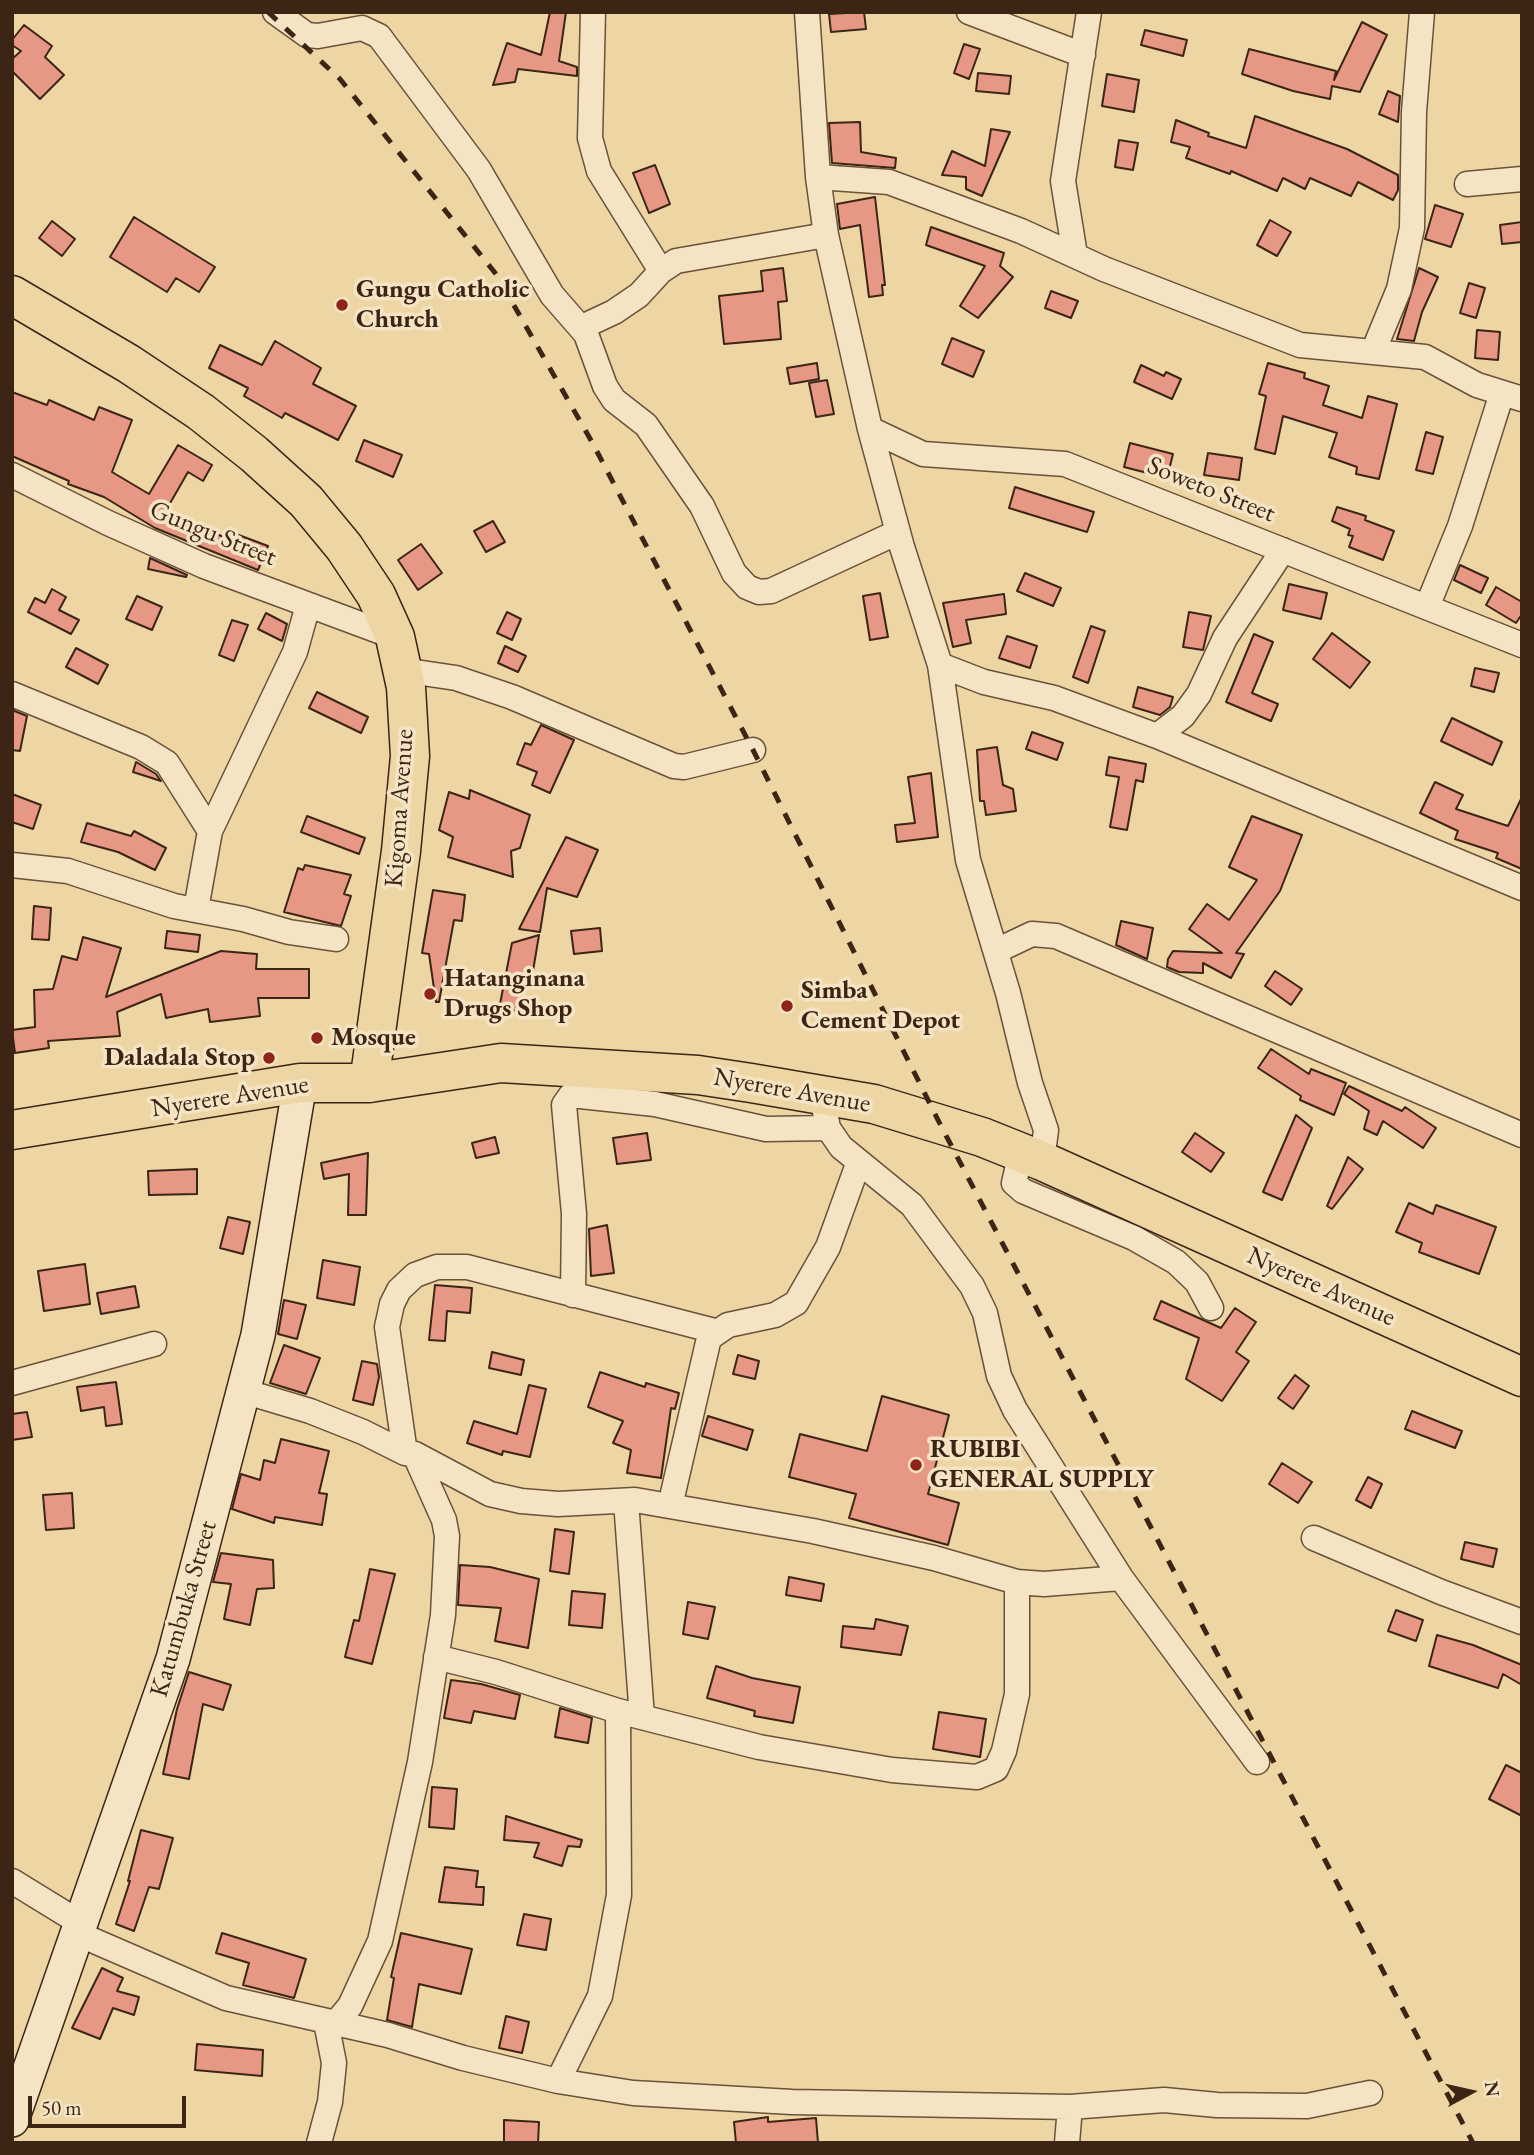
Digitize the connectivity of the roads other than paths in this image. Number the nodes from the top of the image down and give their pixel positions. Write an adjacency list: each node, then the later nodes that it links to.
1 (275, 12): 7 (street)
2 (593, 12): 14 (street)
3 (807, 12): 9 (street)
4 (969, 12): 8 (street)
5 (1089, 12): 8 (street)
6 (1422, 12): 17 (street)
7 (378, 24): 16 (street)
8 (1083, 55): 13 (street)
9 (818, 177): 12 (street); 13 (street)
10 (1522, 179): 11 (street)
11 (1467, 184)
12 (826, 235): 14 (street); 19 (street)
13 (1075, 255): 17 (street)
14 (661, 271): 16 (street)
15 (12, 295): 26 (main road, Kigoma Avenue)
16 (582, 327): 21 (street)
17 (1373, 352): 18 (street)
18 (1512, 396): 24 (street)
19 (870, 429): 21 (street); 22 (street, Soweto Street)
20 (12, 475): 23 (street, Gungu Street)
21 (898, 532): 27 (street)
22 (1283, 550): 24 (street, Soweto Street); 29 (street)
23 (308, 605): 26 (street, Gungu Street); 31 (street)
24 (1427, 607): 25 (street, Soweto Street)
25 (1522, 645)
26 (399, 653): 30 (street, Gungu Street); 38 (main road, Kigoma Avenue)
27 (940, 665): 29 (street); 36 (street)
28 (12, 694): 31 (street)
29 (1157, 736): 33 (street)
30 (753, 750)
31 (210, 831): 34 (street)
32 (12, 864): 34 (street)
33 (1522, 888)
34 (196, 909): 35 (street)
35 (336, 939)
36 (996, 951): 41 (street); 42 (street)
37 (300, 1083): 38 (main road, Nyerere Avenue); 40 (main road, Nyerere Avenue); 50 (main road, Katumbuka Street)
38 (369, 1083): 39 (main road, Nyerere Avenue)
39 (825, 1112): 42 (main road, Nyerere Avenue); 43 (street); 44 (street)
40 (12, 1130)
41 (1522, 1135)
42 (1032, 1156): 45 (street); 48 (main road, Nyerere Avenue)
43 (858, 1164): 46 (street); 55 (street)
44 (573, 1296): 46 (street); 51 (street)
45 (1211, 1308)
46 (715, 1331): 53 (street)
47 (154, 1345): 49 (street)
48 (1522, 1377)
49 (12, 1383)
50 (243, 1391): 51 (street); 62 (main road, Katumbuka Street)
51 (410, 1453): 52 (street); 58 (street)
52 (626, 1501): 53 (street); 59 (street)
53 (670, 1506): 56 (street)
54 (1314, 1538): 57 (street)
55 (1121, 1578): 56 (street); 60 (street)
56 (1017, 1582): 59 (street)
57 (1522, 1622)
58 (436, 1657): 59 (street); 63 (street)
59 (630, 1714): 64 (street)
60 (1257, 1762)
61 (12, 1881): 62 (street)
62 (79, 1928): 63 (street); 67 (main road, Katumbuka Street)
63 (330, 2023): 64 (street); 68 (street)
64 (558, 2081): 66 (street)
65 (1370, 2093): 66 (street)
66 (1070, 2107): 69 (street)
67 (12, 2120)
68 (319, 2143)
69 (1067, 2143)

